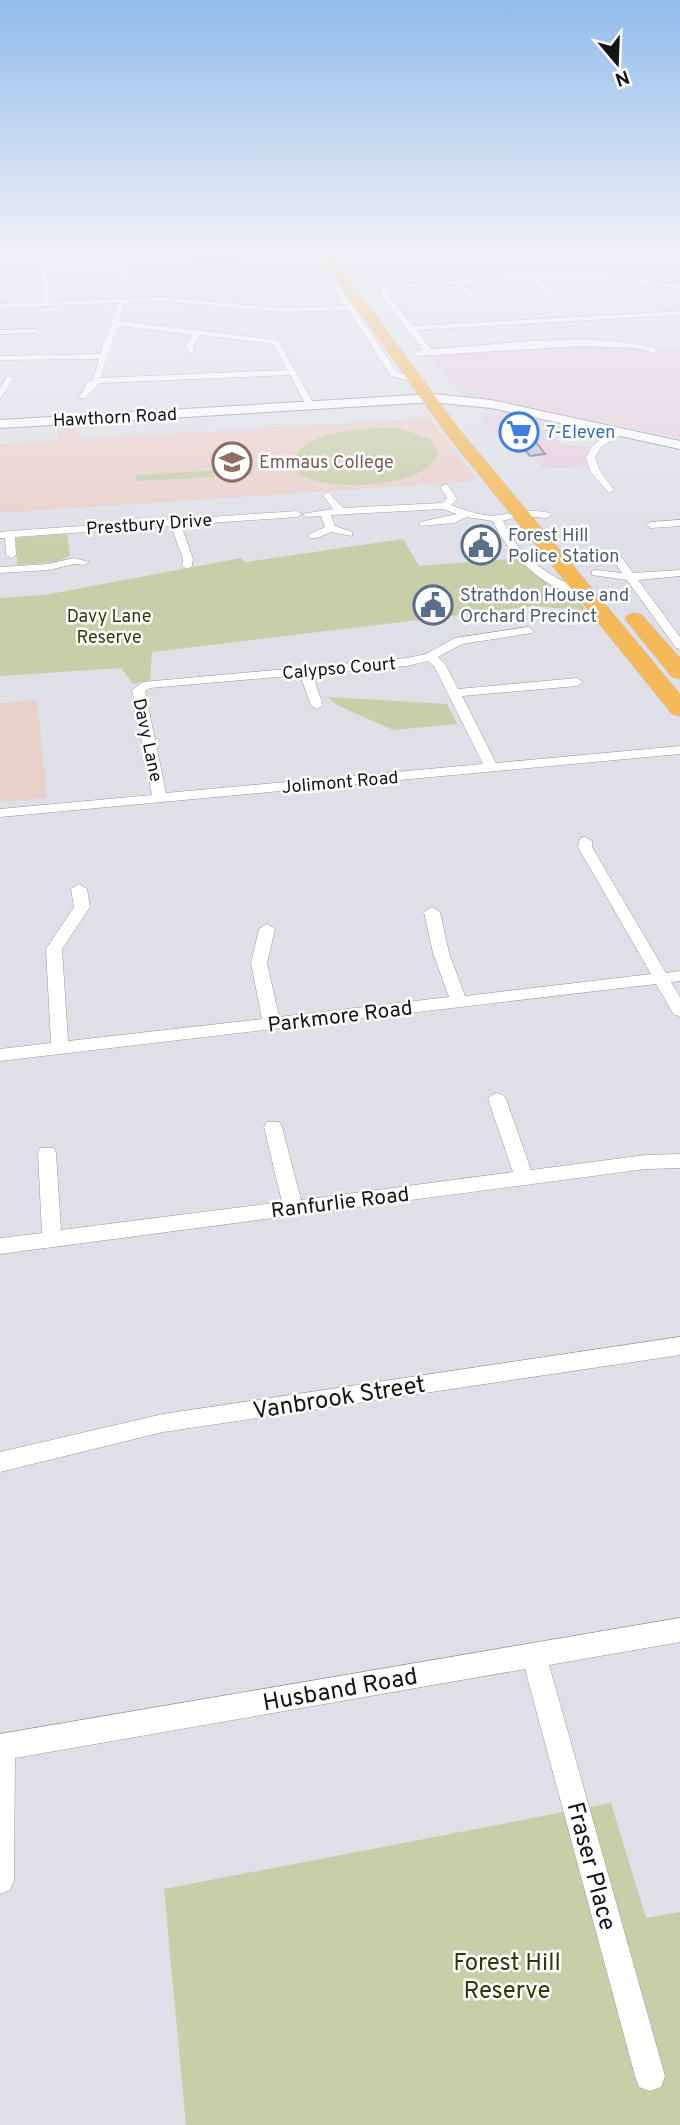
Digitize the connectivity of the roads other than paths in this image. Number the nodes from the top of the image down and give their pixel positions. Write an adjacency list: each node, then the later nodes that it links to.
1 (104, 352): 7 (street)
2 (282, 352): 9 (street)
3 (380, 352): 11 (street)
4 (395, 352): 11 (highway)
5 (436, 352): 6 (street)
6 (421, 353): 15 (highway)
7 (103, 356): 8 (street); 12 (street)
8 (0, 358)
9 (292, 372): 12 (street); 16 (street)
10 (10, 378): 14 (street)
11 (414, 379): 15 (highway)
12 (98, 381): 13 (street)
13 (82, 396)
14 (1, 397)
15 (439, 400): 16 (main road, Hawthorn Road); 17 (main road, Hawthorn Road); 22 (highway); 25 (highway)
16 (310, 406): 19 (main road, Hawthorn Road)
17 (498, 408): 18 (main road); 20 (main road, Hawthorn Road)
18 (469, 415)
19 (0, 424)
20 (619, 433): 21 (main road, Hawthorn Road); 24 (street)
21 (680, 445)
22 (491, 452)
23 (445, 487): 27 (street)
24 (610, 491)
25 (520, 492): 31 (street); 40 (highway); 50 (highway)
26 (328, 495): 28 (street)
27 (444, 506): 28 (street, Prestbury Drive); 30 (street, Prestbury Drive)
28 (340, 511): 29 (street, Prestbury Drive)
29 (326, 514): 32 (street, Prestbury Drive); 36 (street)
30 (466, 514): 31 (street); 34 (street)
31 (498, 519): 50 (street)
32 (175, 522): 41 (street, Prestbury Drive); 45 (street)
33 (680, 523): 35 (street)
34 (424, 524)
35 (646, 525)
36 (331, 528): 38 (street); 39 (street)
37 (5, 534): 41 (street, Prestbury Drive); 43 (street)
38 (348, 534)
39 (313, 536)
40 (566, 538)
41 (76, 549): 46 (street)
42 (612, 553): 49 (street)
43 (11, 555)
44 (580, 555): 47 (highway)
45 (187, 566)
46 (0, 570)
47 (596, 573): 49 (street); 55 (highway)
48 (680, 573): 49 (street)
49 (630, 577): 52 (street)
50 (585, 592): 60 (highway)
51 (528, 631): 53 (street, Calypso Court)
52 (680, 645)
53 (430, 657): 54 (street, Calypso Court); 58 (street)
54 (305, 671): 57 (street, Calypso Court); 59 (street)
55 (680, 672)
56 (577, 682): 58 (street)
57 (145, 687): 63 (street, Davy Lane)
58 (454, 693): 62 (street)
59 (317, 705)
60 (680, 709)
61 (680, 750): 62 (street, Jolimont Road)
62 (492, 768): 63 (street, Jolimont Road)
63 (160, 798): 64 (street, Jolimont Road)
64 (0, 813)
65 (586, 841): 70 (street)
66 (79, 889): 74 (street)
67 (432, 912): 71 (street)
68 (267, 929): 73 (street)
69 (680, 976): 70 (street, Parkmore Road)
70 (661, 979): 71 (street, Parkmore Road); 72 (street)
71 (459, 1001): 73 (street, Parkmore Road)
72 (680, 1010)
73 (272, 1024): 74 (street, Parkmore Road)
74 (60, 1048): 75 (street, Parkmore Road)
75 (0, 1055)
76 (497, 1099): 80 (street)
77 (273, 1127): 81 (street)
78 (47, 1153): 82 (street)
79 (680, 1161): 80 (street, Ranfurlie Road)
80 (525, 1179): 81 (street, Ranfurlie Road)
81 (293, 1208): 82 (street, Ranfurlie Road)
82 (52, 1238): 83 (street, Ranfurlie Road)
83 (0, 1245)
84 (680, 1346): 85 (street, Vanbrook Street)
85 (0, 1462)
86 (680, 1630): 87 (street, Husband Road)
87 (534, 1656): 88 (street, Husband Road); 90 (street, Fraser Place)
88 (1, 1747): 89 (street)
89 (0, 1880)
90 (650, 2076)

